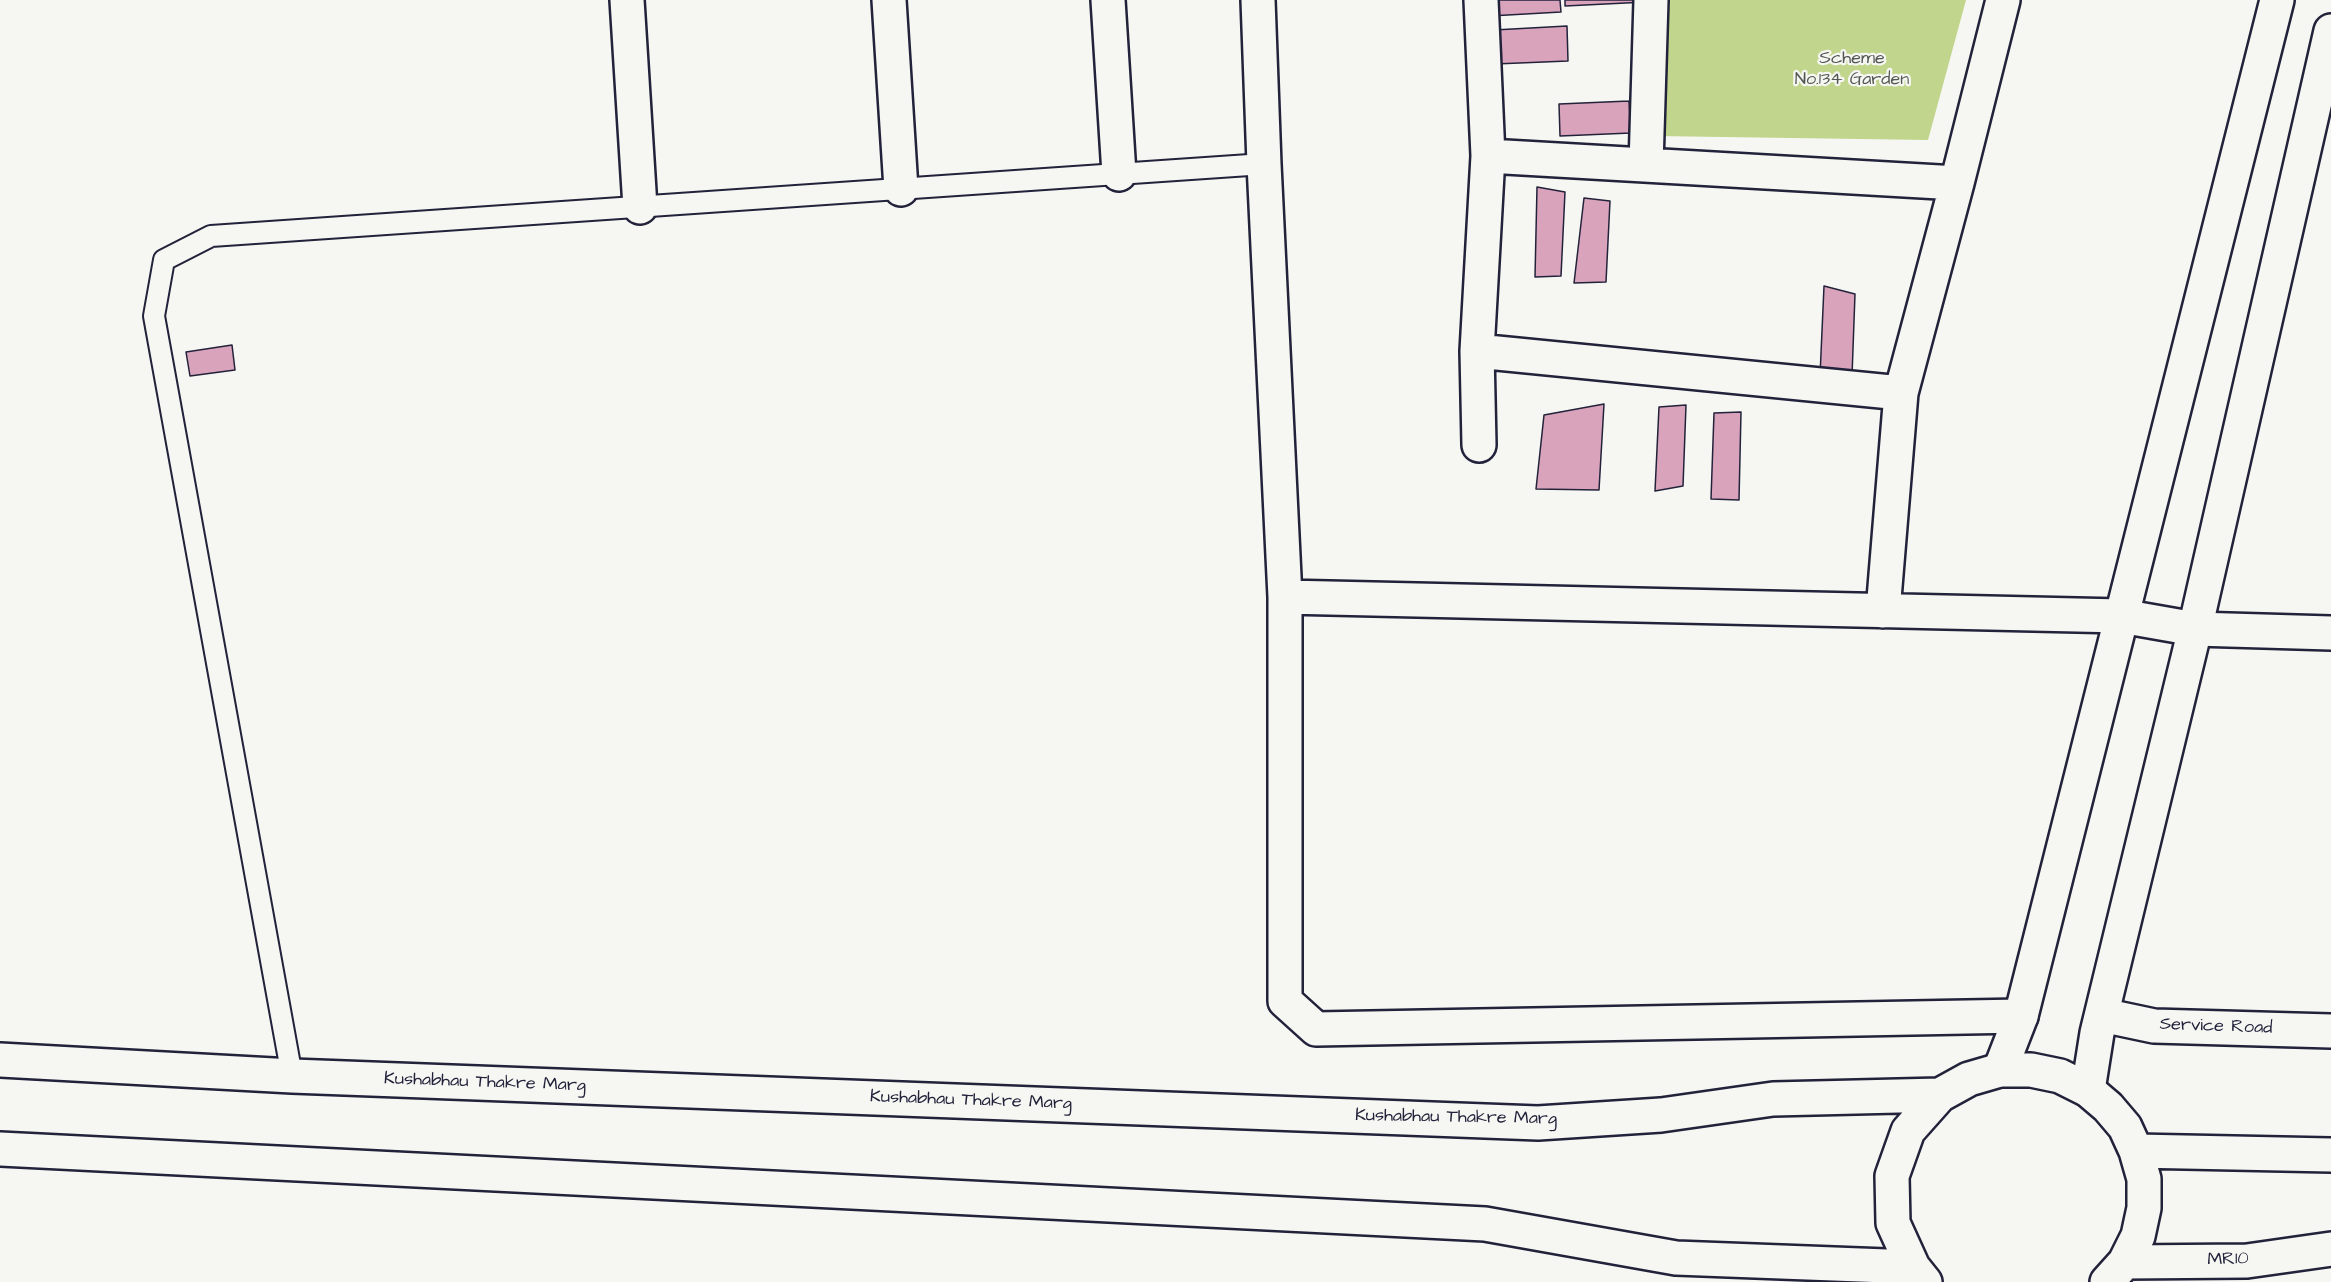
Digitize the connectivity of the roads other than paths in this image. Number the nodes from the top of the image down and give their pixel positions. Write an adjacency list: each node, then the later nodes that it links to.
1 (627, 0): 17 (street)
2 (889, 0): 16 (street)
3 (1108, 0): 14 (street)
4 (1258, 0): 12 (street)
5 (1481, 0): 11 (street)
6 (1651, 0): 13 (street)
7 (2003, 0): 15 (street)
8 (2277, 0): 23 (street)
9 (2331, 31): 10 (street)
10 (2326, 73): 24 (street)
11 (1488, 156): 13 (street); 18 (street)
12 (1264, 164): 14 (lane); 21 (street)
13 (1647, 165): 15 (street)
14 (1119, 174): 16 (lane)
15 (1957, 183): 19 (street)
16 (901, 189): 17 (lane)
17 (640, 207): 31 (lane)
18 (1478, 351): 19 (street); 20 (street)
19 (1901, 393): 22 (street)
20 (1479, 445)
21 (1285, 597): 22 (street); 27 (street)
22 (1883, 611): 23 (street)
23 (2121, 616): 24 (street); 27 (street)
24 (2195, 629): 25 (street); 26 (street)
25 (2331, 633)
26 (2102, 1015): 28 (street, Service Road); 32 (street)
27 (2021, 1016): 30 (street)
28 (2331, 1031)
29 (0, 1060): 31 (street, Kushabhau Thakre Marg / MR10)
30 (2000, 1070): 32 (street, MR10); 33 (street, MR10)
31 (292, 1076): 33 (street, Kushabhau Thakre Marg / MR10)
32 (2088, 1090): 35 (street, MR10)
33 (1940, 1095): 39 (street, MR10)
34 (0, 1149): 39 (street, MR10)
35 (2136, 1151): 36 (street); 38 (street, MR10)
36 (2331, 1155)
37 (2331, 1249): 38 (street, MR10 / MR10)
38 (2116, 1272)
39 (1919, 1275)

